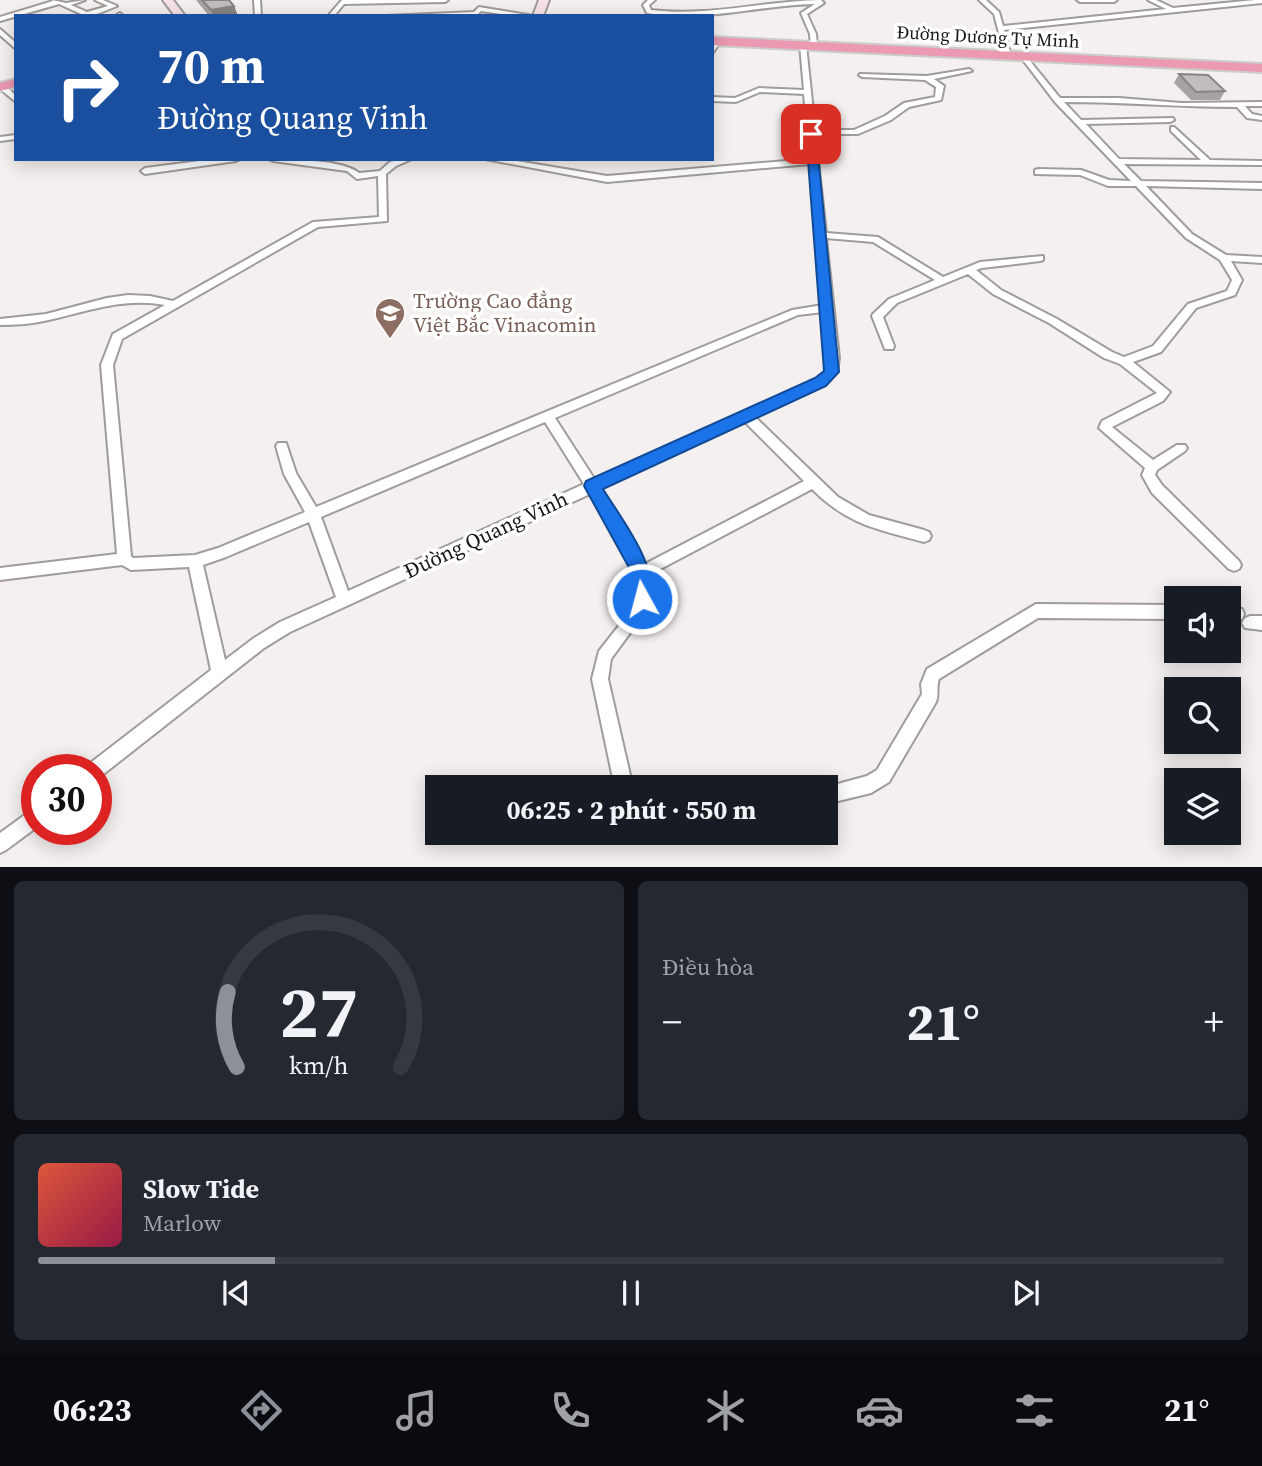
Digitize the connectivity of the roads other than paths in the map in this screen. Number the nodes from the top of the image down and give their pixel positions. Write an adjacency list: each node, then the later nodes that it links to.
1 (82, 0): 15 (street)
2 (98, 0): 21 (street)
3 (445, 0): 22 (street)
4 (478, 0): 17 (street)
5 (652, 0): 25 (street)
6 (982, 0): 27 (street)
7 (1080, 0): 8 (street)
8 (1114, 0)
9 (1151, 0): 18 (street)
10 (57, 1): 15 (street); 19 (street)
11 (822, 1): 26 (street); 31 (street, Đường Quang Vinh)
12 (1262, 1): 14 (street)
13 (1213, 3): 14 (street); 18 (street)
14 (1252, 3): 16 (street)
15 (65, 5): 20 (street)
16 (1262, 7)
17 (479, 9): 23 (street); 24 (street)
18 (1172, 10): 27 (street)
19 (16, 14)
20 (83, 14)
21 (88, 14)
22 (333, 14)
23 (474, 14)
24 (516, 14)
25 (671, 14)
26 (698, 14)
27 (1001, 28): 32 (street)
28 (0, 31): 29 (street)
29 (12, 37)
30 (714, 45): 31 (highway, Đường Dương Tự Minh)
31 (808, 46): 32 (highway, Đường Dương Tự Minh); 38 (street, Đường Quang Vinh)
32 (1008, 56): 33 (highway, Đường Dương Tự Minh)
33 (1023, 56): 34 (highway, Đường Dương Tự Minh); 40 (street)
34 (1262, 68)
35 (969, 71): 37 (street)
36 (862, 75): 37 (street)
37 (927, 78): 47 (street)
38 (807, 92): 39 (street); 47 (street, Đường Quang Vinh)
39 (714, 99)
40 (1058, 100): 41 (street); 45 (street)
41 (1239, 104): 42 (street); 43 (street)
42 (1262, 104)
43 (1262, 118)
44 (1170, 120): 45 (street)
45 (1081, 122): 48 (street)
46 (1174, 130): 54 (street)
47 (811, 132): 53 (street, Đường Quang Vinh)
48 (1118, 160): 54 (street); 59 (street)
49 (221, 161): 56 (street)
50 (287, 161): 58 (street)
51 (402, 161): 58 (street)
52 (501, 161): 53 (street)
53 (814, 161): 61 (street, Đường Quang Vinh)
54 (1208, 162): 55 (street)
55 (1262, 163)
56 (145, 171)
57 (1038, 172): 59 (street)
58 (382, 173): 67 (street)
59 (1141, 184): 60 (street); 63 (street)
60 (1262, 186)
61 (821, 235): 66 (street); 68 (street, Đường Quang Vinh)
62 (1040, 258): 65 (street)
63 (1224, 258): 64 (street); 71 (street)
64 (1262, 260)
65 (969, 270): 66 (street); 71 (street)
66 (942, 280): 70 (street)
67 (174, 304): 69 (street); 81 (street)
68 (828, 308): 72 (street); 73 (street, Đường Quang Vinh)
69 (0, 322)
70 (889, 345)
71 (1124, 361): 76 (street)
72 (547, 416): 78 (street); 79 (street)
73 (747, 416): 77 (street); 78 (street, Đường Quang Vinh)
74 (282, 446): 79 (street)
75 (1181, 448): 76 (street)
76 (1153, 467): 83 (street)
77 (813, 482): 80 (street); 84 (street)
78 (592, 486): 84 (street); 86 (street, Đường Quang Vinh)
79 (313, 514): 82 (street); 86 (street)
80 (924, 536)
81 (124, 559): 82 (street); 85 (street)
82 (195, 561): 88 (street)
83 (1234, 565)
84 (642, 572): 90 (street)
85 (0, 574)
86 (344, 600): 88 (street, Đường Quang Vinh)
87 (1164, 612): 91 (street)
88 (220, 673): 89 (street, Đường Quang Vinh)
89 (112, 757)
90 (621, 775)
91 (838, 792)
92 (21, 828): 93 (street)
93 (0, 844)

